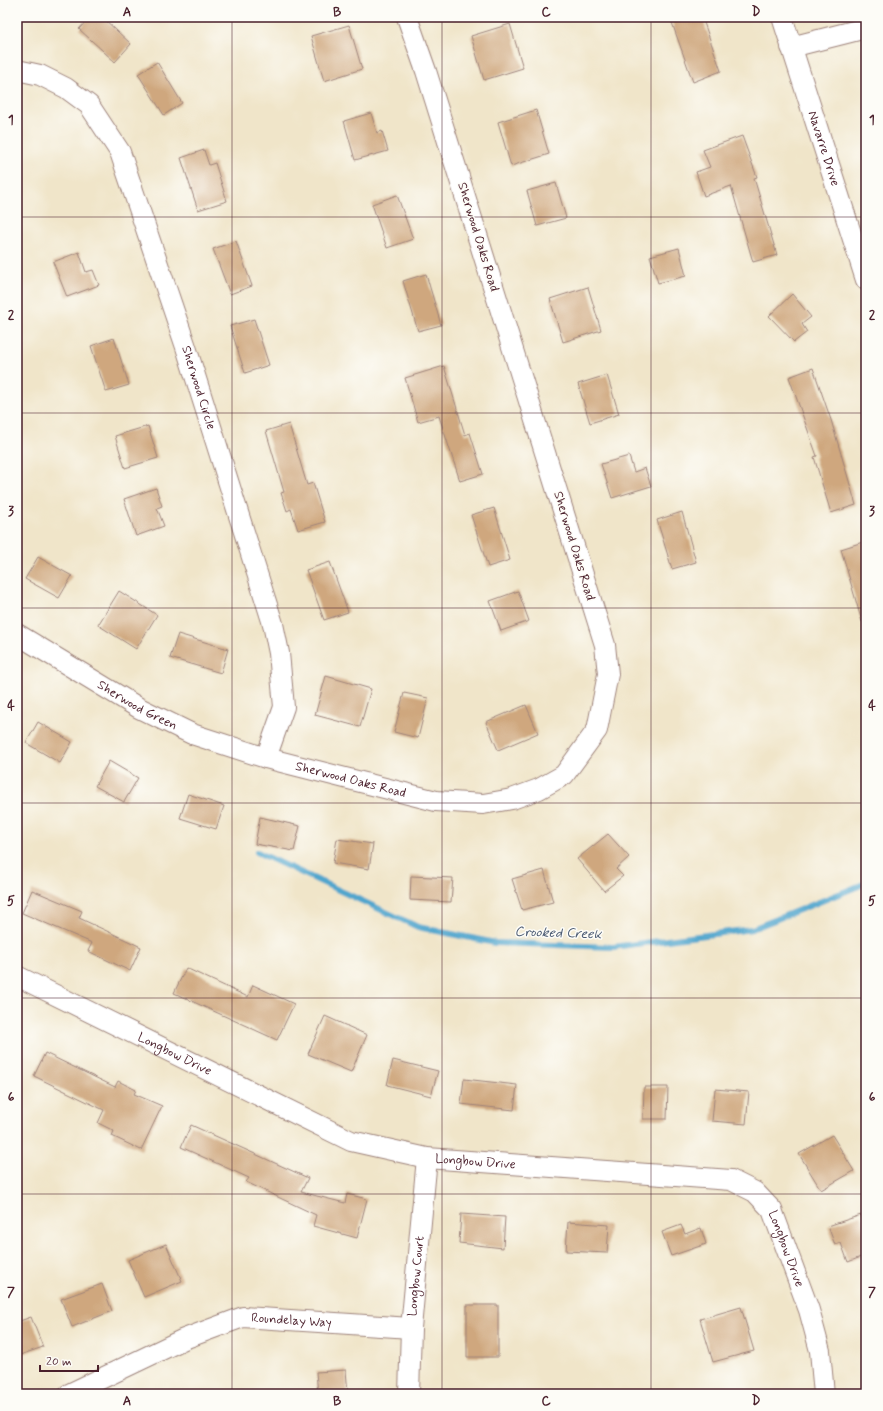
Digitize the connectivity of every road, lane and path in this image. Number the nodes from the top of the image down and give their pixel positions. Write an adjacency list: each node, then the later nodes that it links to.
1 (407, 17): 8 (street, Sherwood Oaks Road)
2 (782, 17): 4 (street, Navarre Drive)
3 (866, 28): 4 (street)
4 (791, 47): 6 (street, Navarre Drive)
5 (17, 70): 8 (street, Sherwood Circle)
6 (866, 280)
7 (17, 634): 8 (street, Sherwood Green)
8 (266, 758)
9 (17, 976): 10 (street, Longbow Drive)
10 (427, 1158): 11 (street, Longbow Court); 14 (street, Longbow Drive)
11 (411, 1328): 12 (street, Roundelay Way); 13 (street, Longbow Court)
12 (69, 1394)
13 (408, 1394)
14 (824, 1394)

